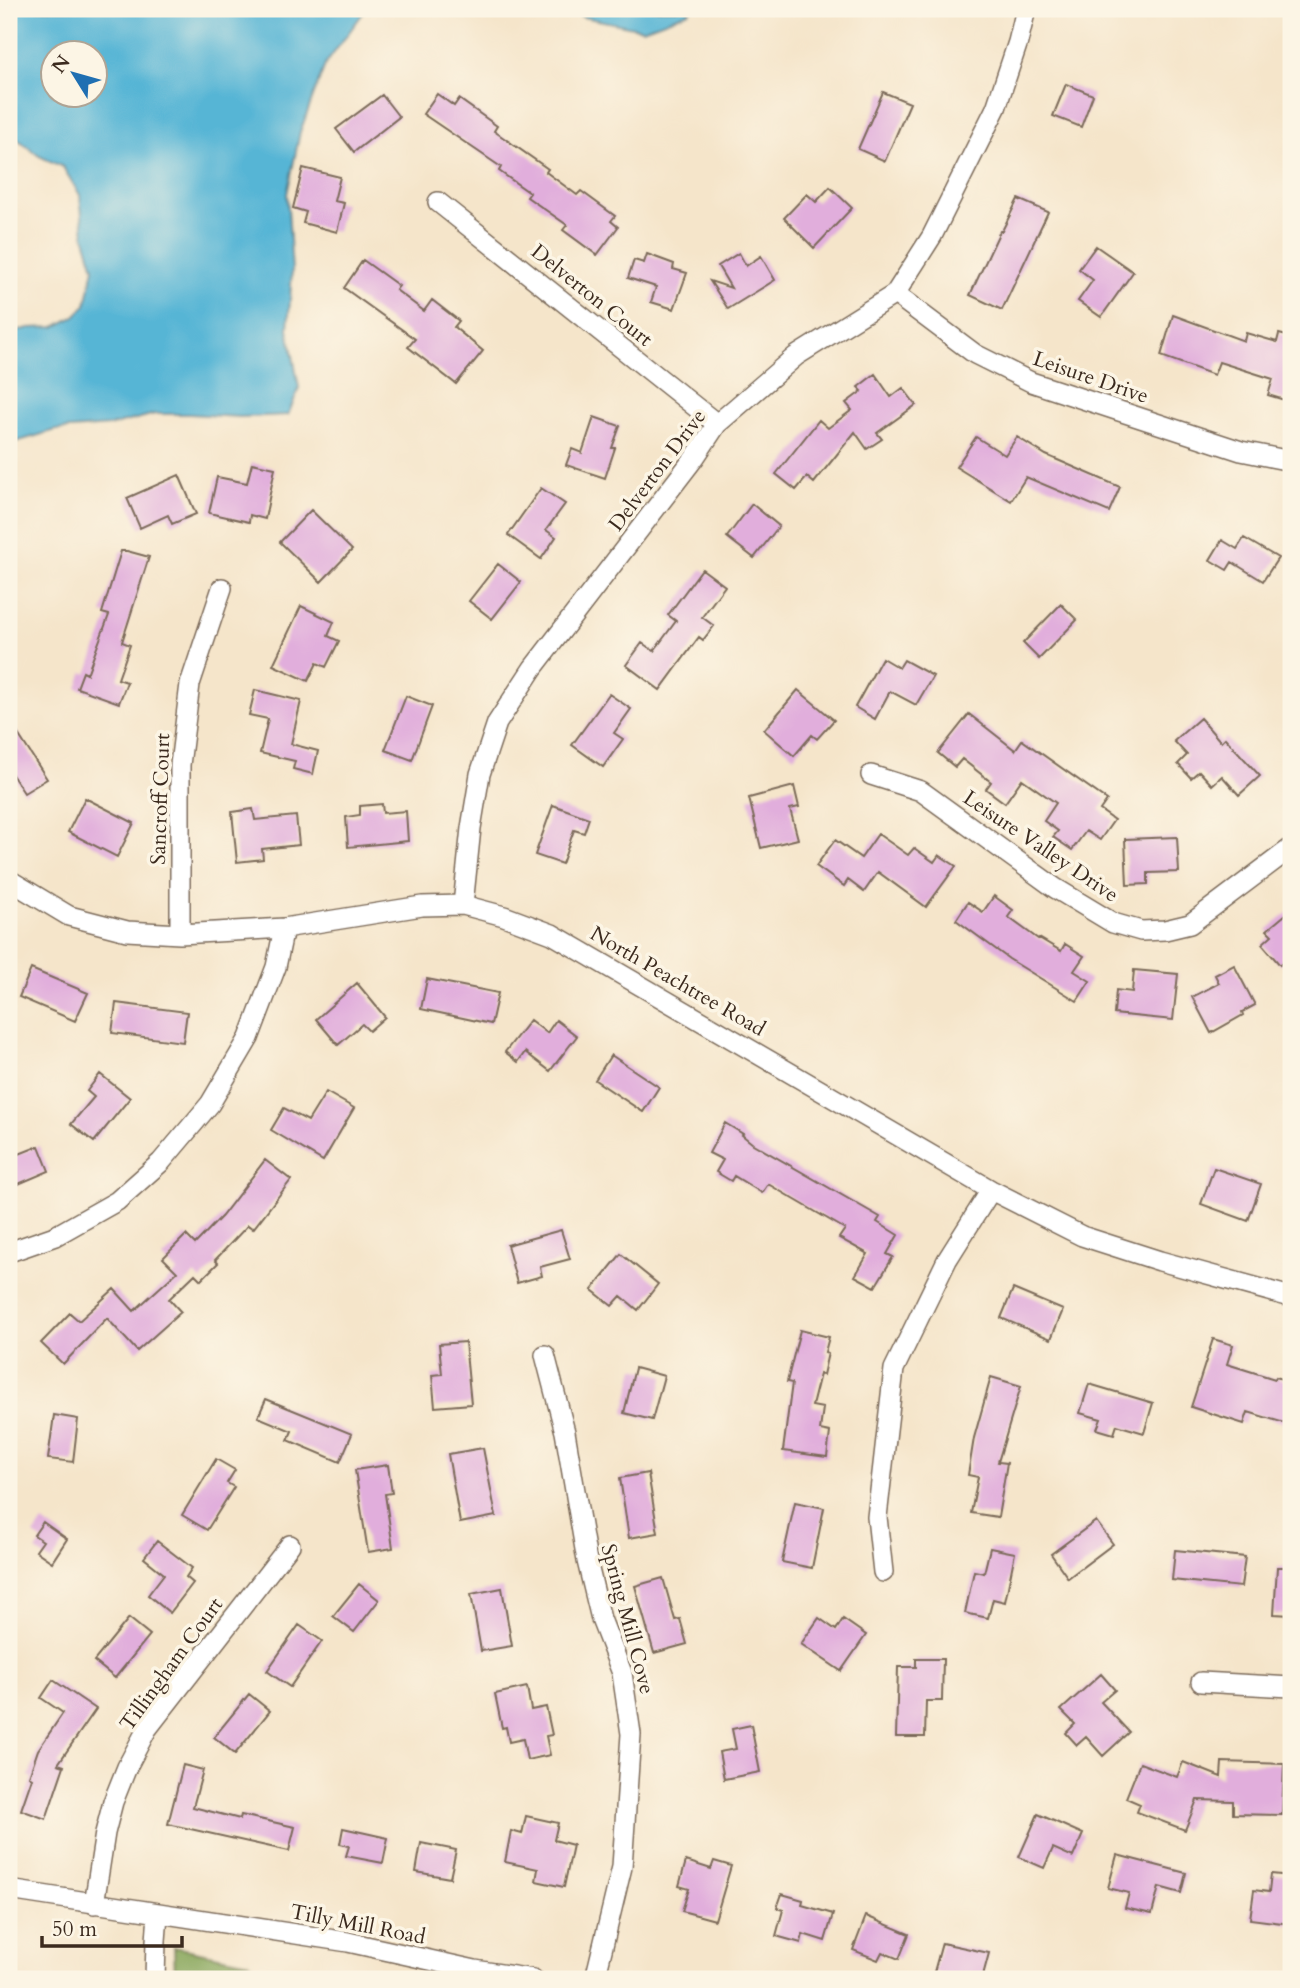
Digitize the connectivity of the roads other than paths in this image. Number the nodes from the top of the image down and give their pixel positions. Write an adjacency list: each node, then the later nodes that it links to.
1 (1026, 9): 3 (street, Delverton Drive)
2 (438, 202): 4 (street, Delverton Court)
3 (895, 294): 4 (street, Delverton Drive); 5 (street, Leisure Drive)
4 (717, 425): 10 (street, Delverton Drive)
5 (1291, 461)
6 (222, 588): 12 (street, Sancroff Court)
7 (871, 775): 8 (street, Leisure Valley Drive)
8 (1291, 848)
9 (9, 880): 12 (street, North Peachtree Road)
10 (464, 905): 11 (street, North Peachtree Road); 13 (street, North Peachtree Road)
11 (284, 928): 12 (street, North Peachtree Road); 14 (street)
12 (180, 934)
13 (991, 1190): 15 (street, North Peachtree Road); 18 (street)
14 (9, 1252)
15 (1291, 1297)
16 (545, 1355): 26 (street, Spring Mill Cove)
17 (290, 1545): 22 (street, Tillingham Court)
18 (883, 1572)
19 (1201, 1682): 20 (street)
20 (1291, 1687)
21 (9, 1890): 22 (street, Tilly Mill Road)
22 (94, 1904): 23 (street, Tilly Mill Road)
23 (158, 1914): 24 (street); 25 (street, Tilly Mill Road)
24 (155, 1979)
25 (533, 1979)
26 (595, 1979)

